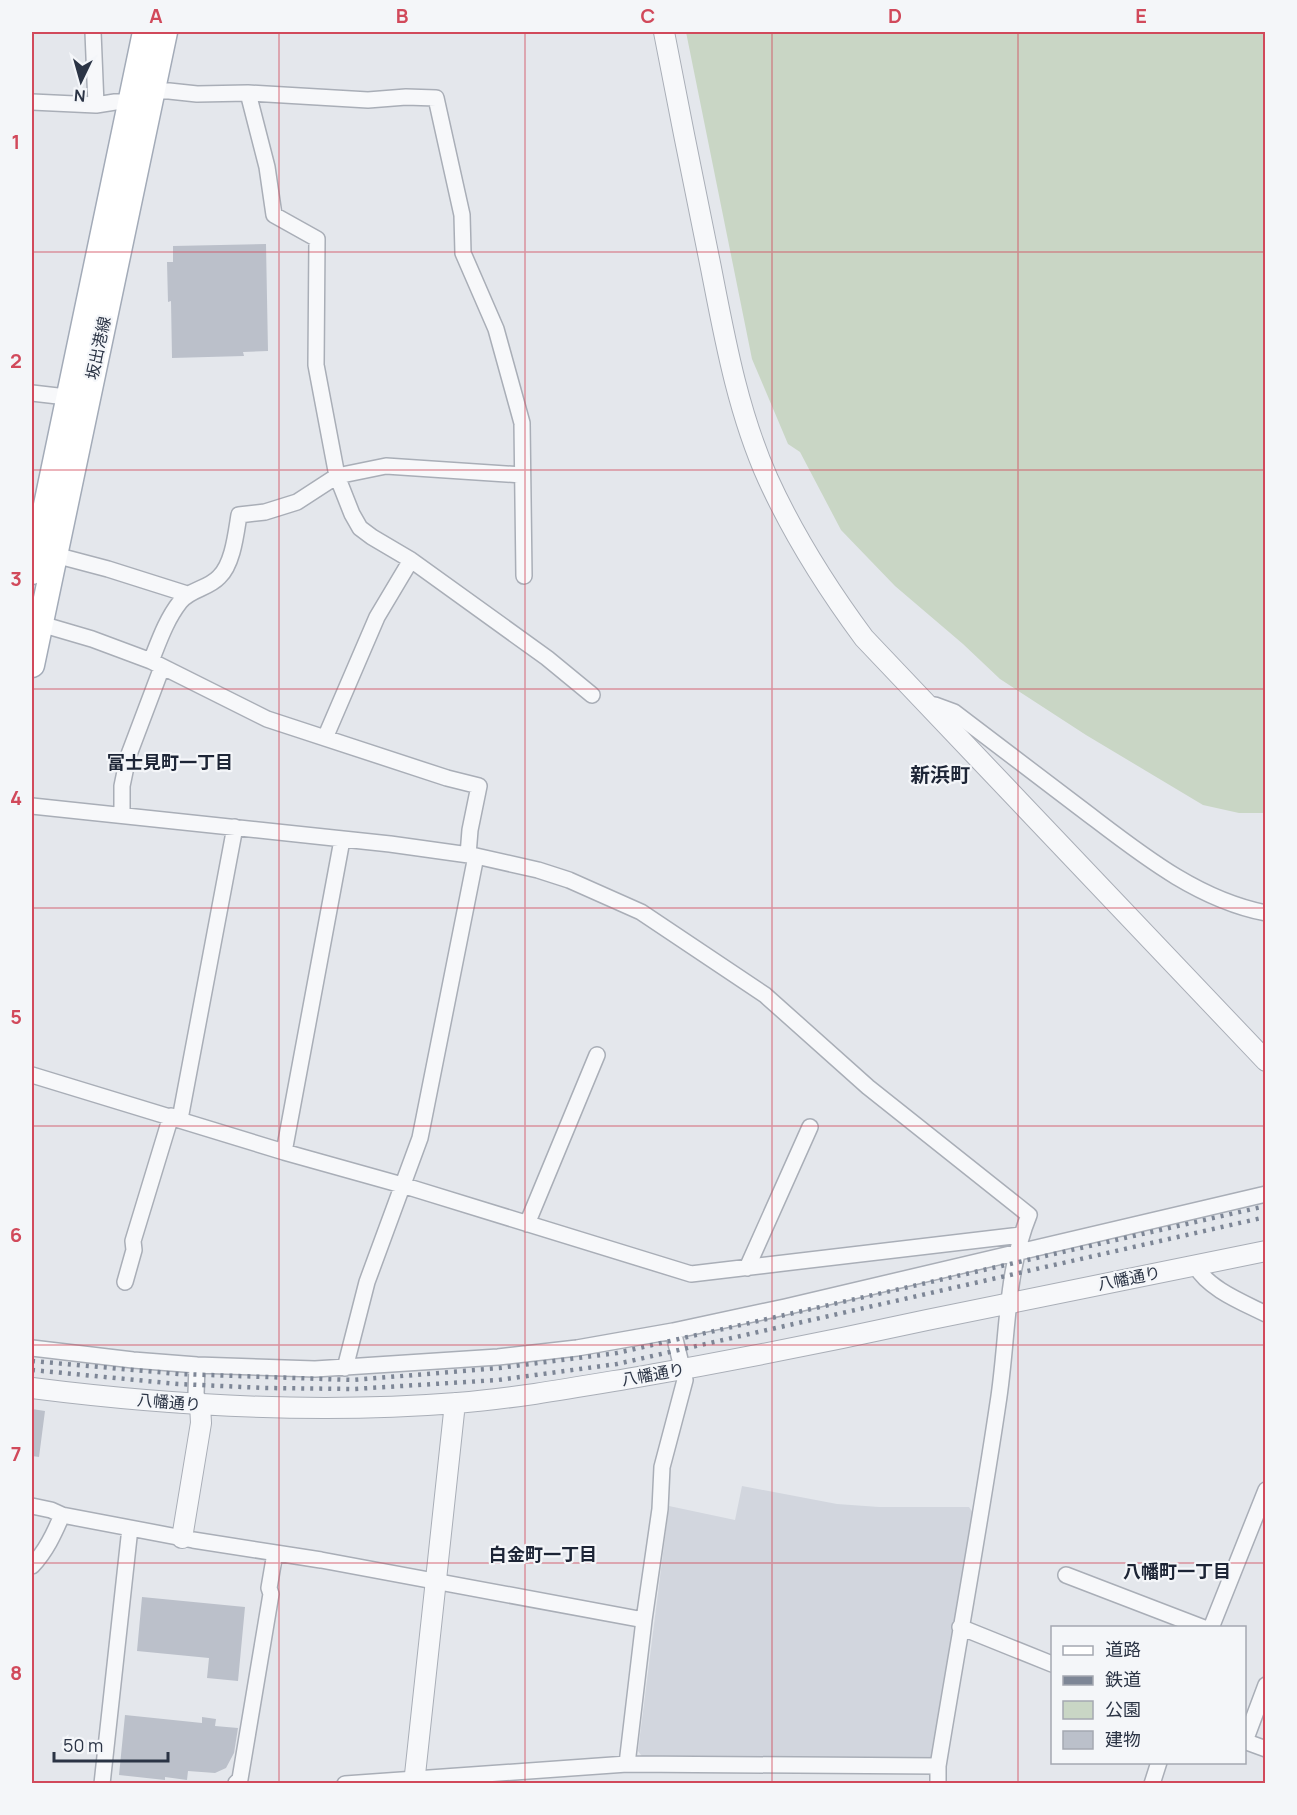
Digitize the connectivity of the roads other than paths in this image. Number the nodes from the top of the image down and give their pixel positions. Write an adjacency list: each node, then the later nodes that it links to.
1 (93, 32): 9 (street)
2 (145, 32): 8 (main road, 坂出港線)
3 (165, 32): 5 (main road, 坂出港線)
4 (664, 32): 23 (street)
5 (153, 91): 6 (street); 8 (street); 11 (main road, 坂出港線)
6 (248, 93): 12 (street); 13 (street)
7 (32, 102): 9 (street)
8 (130, 102): 9 (street); 11 (main road, 坂出港線)
9 (96, 105)
10 (32, 393): 11 (street)
11 (78, 398): 14 (main road, 坂出港線); 16 (main road, 坂出港線)
12 (522, 475): 13 (street); 17 (street)
13 (337, 476): 15 (street); 18 (street)
14 (55, 555): 18 (street); 19 (main road, 坂出港線)
15 (411, 560): 22 (street); 24 (street)
16 (32, 572)
17 (524, 576)
18 (188, 594): 20 (street)
19 (36, 622): 20 (street); 21 (main road, 坂出港線)
20 (157, 664): 24 (street); 26 (street)
21 (32, 665)
22 (592, 695)
23 (929, 708): 30 (street); 32 (street)
24 (325, 738): 29 (street)
25 (32, 806): 26 (street)
26 (122, 815): 27 (street)
27 (235, 827): 28 (street); 34 (street)
28 (342, 840): 29 (street); 36 (street)
29 (472, 856): 37 (street); 40 (street)
30 (1266, 913)
31 (597, 1055): 39 (street)
32 (1266, 1061)
33 (32, 1075): 34 (street)
34 (175, 1118): 36 (street); 45 (street)
35 (810, 1127): 44 (street)
36 (284, 1152): 37 (street)
37 (402, 1185): 39 (street); 51 (street)
38 (1266, 1194): 42 (street)
39 (527, 1224): 44 (street)
40 (1021, 1235): 42 (street); 44 (street)
41 (1266, 1251): 43 (street, 八幡通り)
42 (1016, 1253): 46 (street); 48 (street)
43 (1195, 1265): 46 (street, 八幡通り); 47 (street)
44 (747, 1268)
45 (125, 1282)
46 (1009, 1303): 52 (street, 八幡通り); 68 (street)
47 (1266, 1314)
48 (673, 1331): 51 (street); 52 (street)
49 (32, 1348): 50 (street)
50 (197, 1365): 51 (street); 55 (street)
51 (345, 1368)
52 (683, 1369): 54 (street, 八幡通り); 65 (street)
53 (32, 1388): 55 (street, 八幡通り)
54 (455, 1403): 55 (street, 八幡通り); 64 (street)
55 (200, 1405): 60 (street)
56 (1266, 1490): 67 (street)
57 (32, 1506): 58 (street)
58 (62, 1515): 59 (street); 62 (street)
59 (130, 1527): 60 (street); 79 (street)
60 (183, 1538): 61 (street)
61 (275, 1553): 64 (street); 78 (street)
62 (32, 1566)
63 (1066, 1575): 66 (street)
64 (435, 1581): 65 (street); 77 (street)
65 (644, 1620): 74 (street)
66 (1198, 1626)
67 (1212, 1626)
68 (960, 1627): 69 (street); 76 (street)
69 (1051, 1663)
70 (1266, 1685): 71 (street)
71 (1246, 1738)
72 (1246, 1741): 73 (street)
73 (1266, 1749)
74 (627, 1764): 76 (street); 77 (street)
75 (1158, 1764): 82 (street)
76 (938, 1766): 81 (street)
77 (415, 1781): 80 (street)
78 (235, 1783)
79 (102, 1784)
80 (345, 1784)
81 (938, 1784)
82 (1152, 1784)

